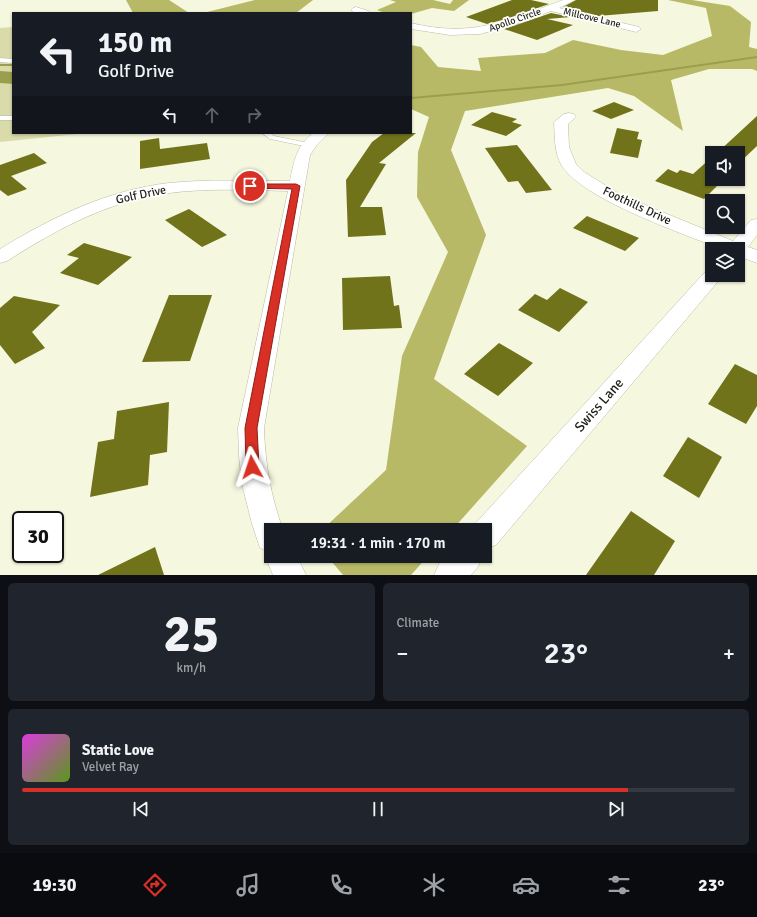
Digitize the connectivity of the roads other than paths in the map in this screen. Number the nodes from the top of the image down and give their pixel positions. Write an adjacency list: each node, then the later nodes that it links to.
1 (571, 0): 2 (street, Apollo Circle)
2 (549, 8): 5 (street, Apollo Circle); 6 (street, Millcove Lane)
3 (356, 10): 4 (street)
4 (363, 12)
5 (412, 26)
6 (636, 29)
7 (0, 60): 8 (lane)
8 (12, 61)
9 (569, 117): 16 (street, Foothills Drive)
10 (0, 118): 11 (lane)
11 (12, 118)
12 (266, 134): 13 (lane)
13 (316, 139): 14 (street)
14 (296, 186): 19 (street, Golf Drive); 22 (street)
15 (757, 224): 17 (street)
16 (719, 242)
17 (742, 242)
18 (745, 252): 20 (street, Foothills Drive)
19 (0, 257)
20 (757, 257)
21 (707, 282): 23 (street, Swiss Lane)
22 (266, 523)
23 (492, 527)
24 (284, 563): 26 (street)
25 (461, 563): 27 (street)
26 (290, 575)
27 (450, 575)

